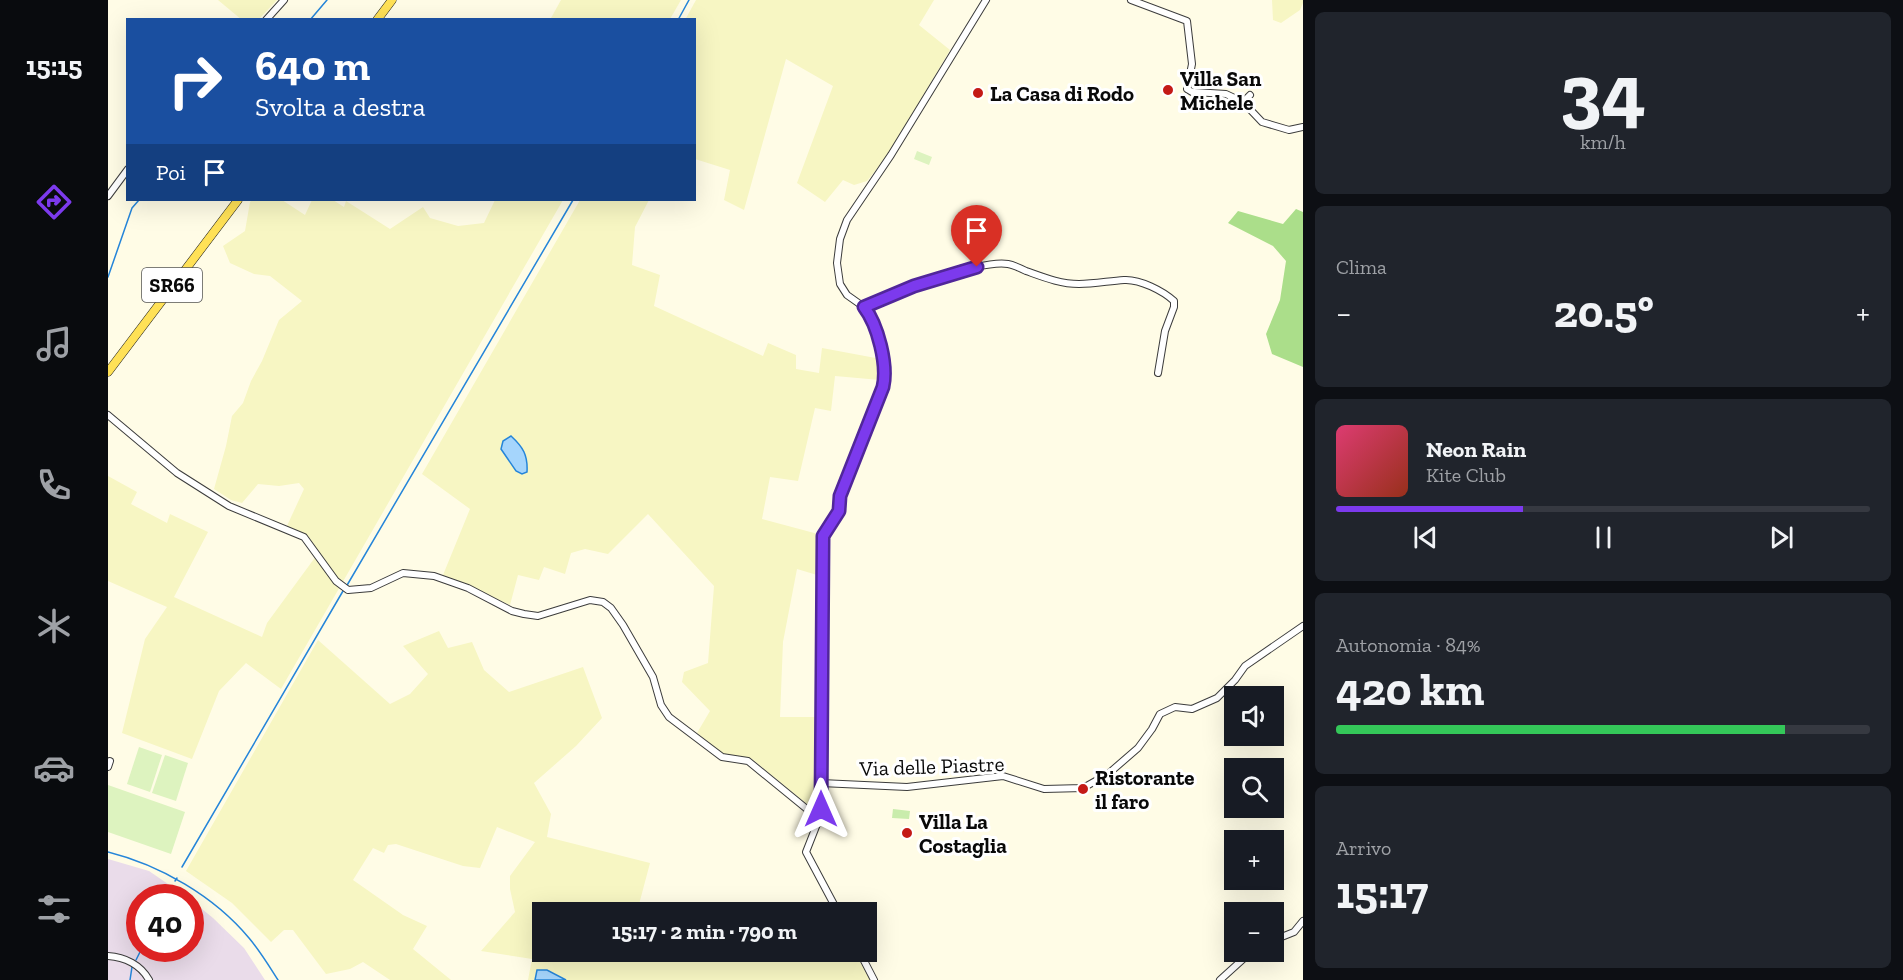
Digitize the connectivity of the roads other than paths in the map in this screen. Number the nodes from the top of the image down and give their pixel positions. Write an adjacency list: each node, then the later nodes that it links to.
1 (284, 0): 5 (street)
2 (392, 0): 6 (main road)
3 (986, 0): 13 (street)
4 (1131, 0): 8 (street)
5 (268, 18)
6 (378, 18)
7 (1250, 95): 8 (street)
8 (1243, 102): 9 (street)
9 (1303, 127)
10 (126, 172): 11 (street)
11 (108, 196)
12 (236, 201): 14 (main road, SR66)
13 (864, 307): 15 (street); 18 (street)
14 (108, 372)
15 (1158, 373)
16 (108, 415): 19 (street)
17 (1303, 626): 18 (street, Via delle Piastre)
18 (821, 783): 19 (street)
19 (819, 819): 20 (street)
20 (833, 902)
21 (1303, 921): 22 (street)
22 (1284, 936)
23 (108, 956): 26 (street)
24 (865, 962): 27 (street)
25 (1240, 962): 28 (street)
26 (149, 980)
27 (874, 980)
28 (1220, 980)

